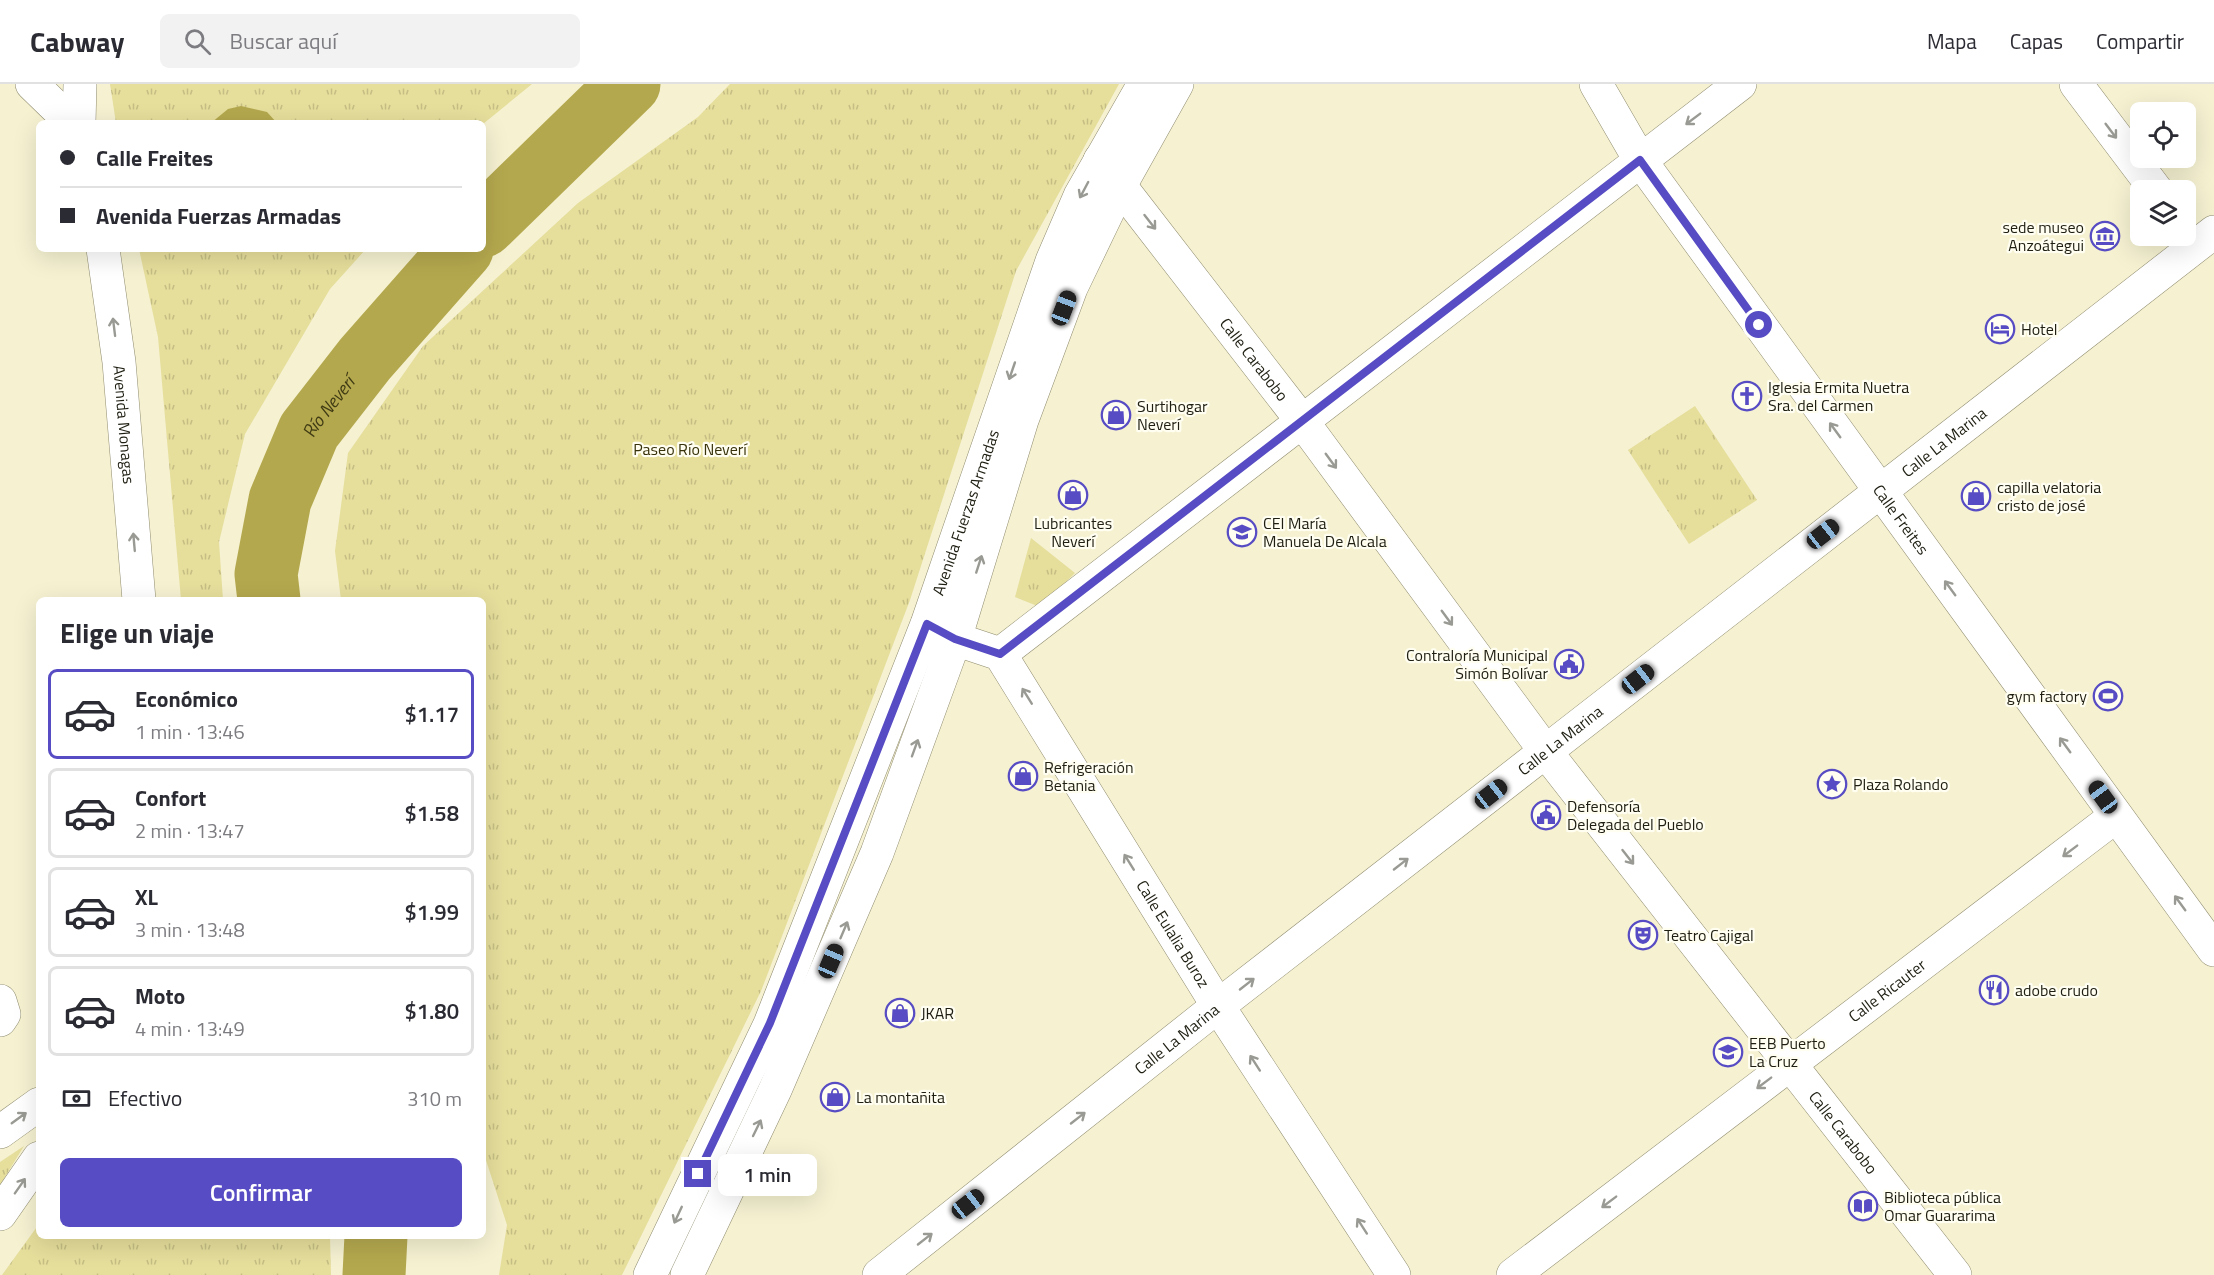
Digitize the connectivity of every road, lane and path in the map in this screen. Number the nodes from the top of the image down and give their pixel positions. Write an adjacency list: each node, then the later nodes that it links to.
1 (32, 84): 9 (street)
2 (58, 84): 10 (street)
3 (80, 84): 11 (street)
4 (1144, 84): 13 (street, Avenida Fuerzas Armadas)
5 (1176, 84): 13 (street, Avenida Fuerzas Armadas)
6 (1596, 84): 12 (street, Calle Freites)
7 (1740, 84): 12 (street, one-way to 12)
8 (2076, 84): 14 (street, one-way to 14)
9 (71, 120)
10 (72, 120)
11 (73, 120)
12 (1640, 160): 17 (street); 18 (street, Calle Freites, one-way to 12)
13 (1110, 172): 17 (street, Calle Carabobo, one-way to 17); 20 (street, Avenida Fuerzas Armadas)
14 (2148, 180)
15 (2203, 243): 18 (street, Calle La Marina)
16 (103, 252): 19 (street, Avenida Monagas, one-way to 16)
17 (1302, 421): 21 (street); 22 (street, Calle Carabobo, one-way to 22)
18 (1879, 490): 22 (street, Calle La Marina); 23 (street, Calle Freites, one-way to 18)
19 (139, 597)
20 (941, 632): 21 (street); 33 (street, Avenida Fuerzas Armadas, one-way to 33); 34 (street, Avenida Fuerzas Armadas, one-way to 20)
21 (1000, 654): 26 (street, Calle Eulalia Buroz, one-way to 21)
22 (1546, 752): 26 (street, Calle La Marina, one-way to 22); 28 (street, Calle Carabobo, one-way to 28)
23 (2116, 816): 24 (street, Calle Freites, one-way to 23); 28 (street, Calle Ricauter, one-way to 28)
24 (2214, 950)
25 (0, 1000): 27 (street)
26 (1218, 1006): 35 (street, Calle La Marina, one-way to 26); 36 (street, Calle Eulalia Buroz, one-way to 26)
27 (0, 1020)
28 (1790, 1063): 37 (street, Calle Ricauter, one-way to 37); 38 (street, Calle Carabobo)
29 (36, 1106): 30 (street, one-way to 29)
30 (0, 1132)
31 (36, 1162): 32 (street, one-way to 31)
32 (0, 1214)
33 (658, 1270)
34 (687, 1275)
35 (879, 1275)
36 (1394, 1275)
37 (1514, 1275)
38 (1955, 1275)

